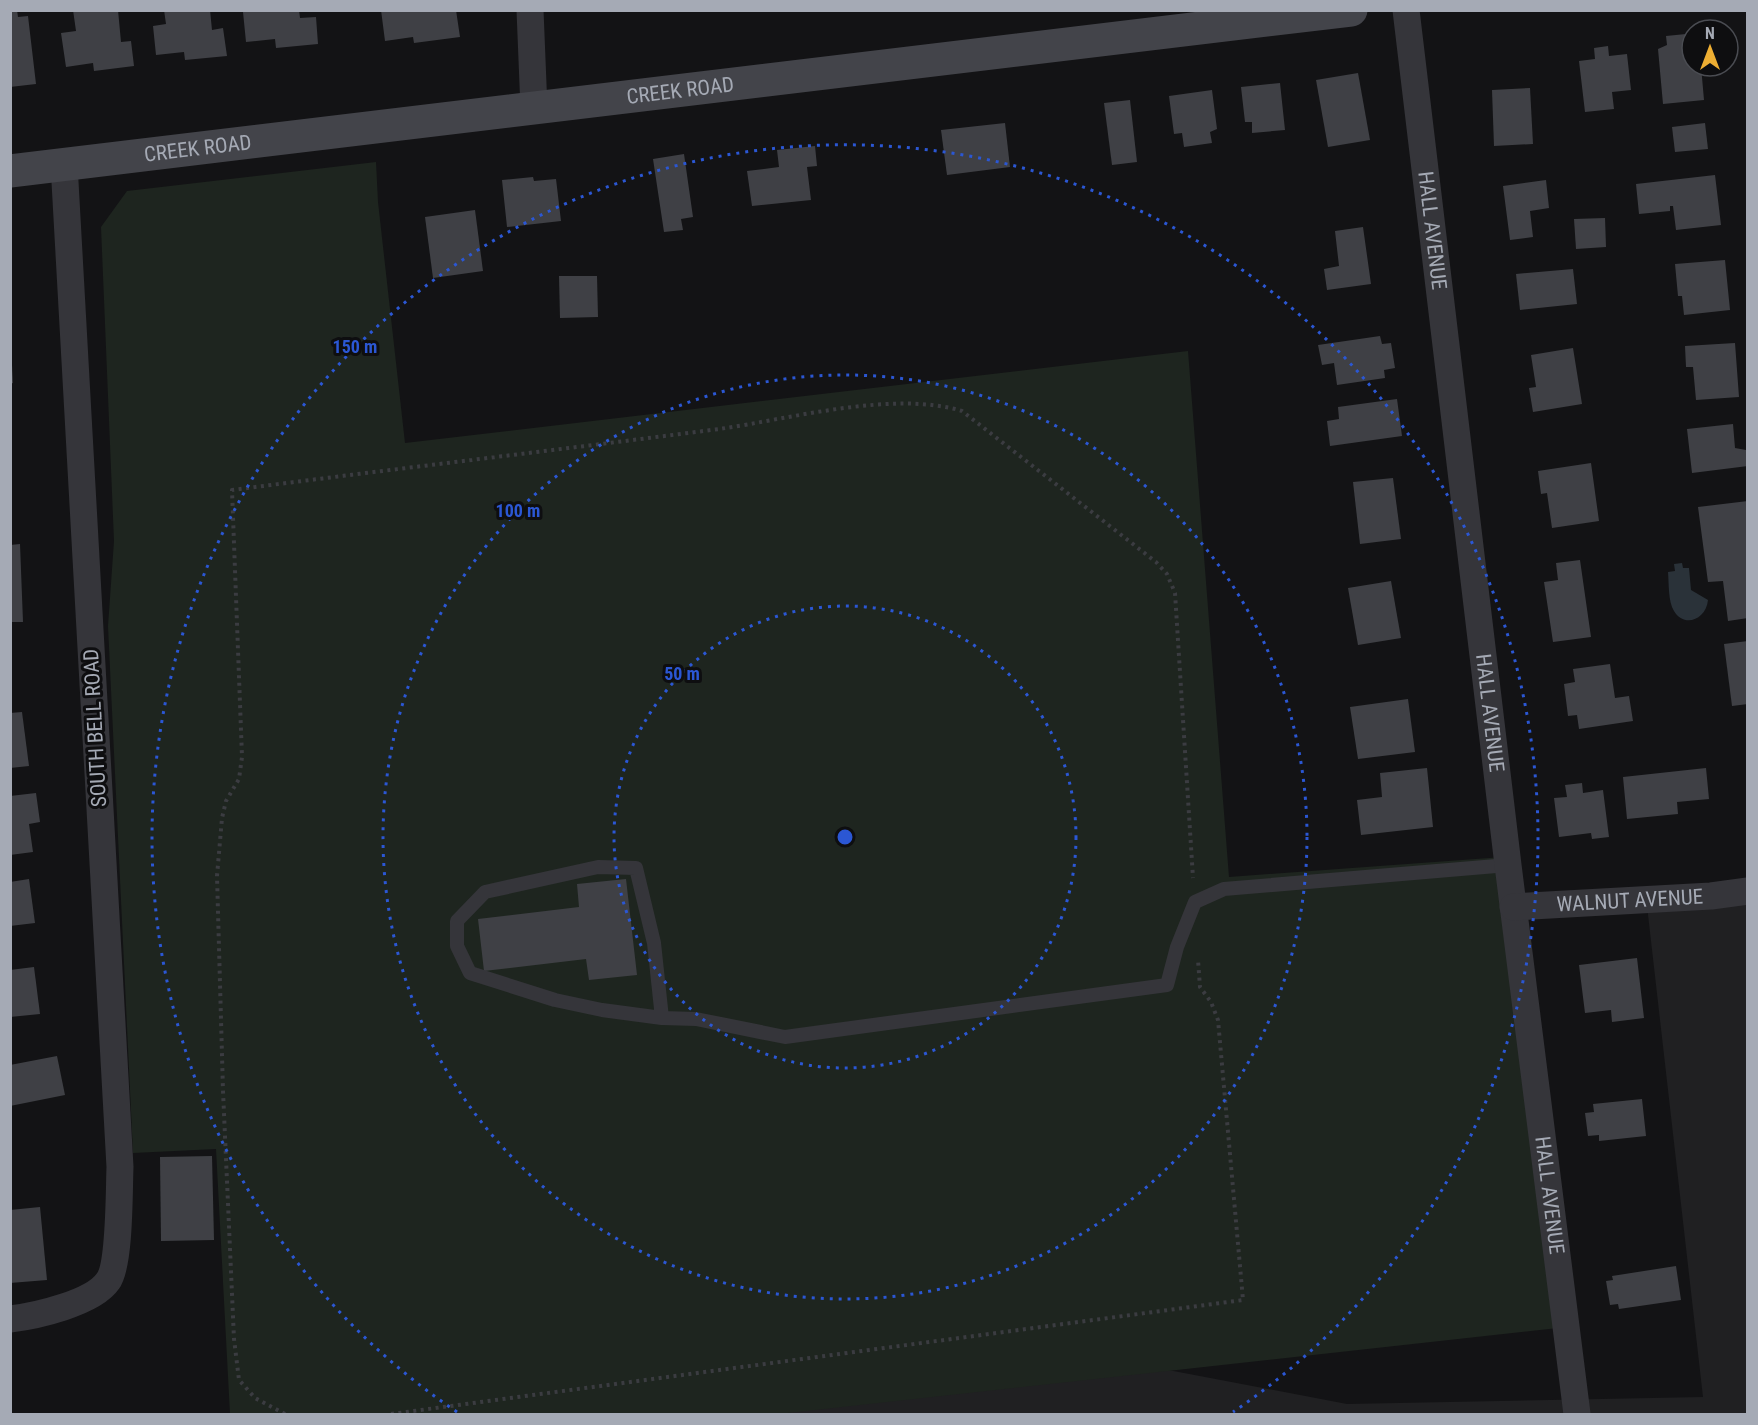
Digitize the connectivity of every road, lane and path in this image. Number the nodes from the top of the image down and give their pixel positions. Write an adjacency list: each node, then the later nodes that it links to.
1 (530, 10): 4 (street)
2 (1351, 10): 4 (main road, CREEK ROAD)
3 (1406, 10): 7 (street, HALL AVENUE)
4 (534, 108): 5 (main road, CREEK ROAD)
5 (64, 164): 6 (main road, CREEK ROAD); 13 (street, SOUTH BELL ROAD)
6 (10, 171)
7 (1508, 865): 9 (lane); 10 (street, HALL AVENUE)
8 (1748, 891): 10 (street, WALNUT AVENUE)
9 (1195, 902): 12 (lane); 14 (path)
10 (1513, 908): 16 (street, HALL AVENUE)
11 (1198, 955): 15 (path)
12 (662, 1018): 12 (lane)
13 (10, 1319)
14 (285, 1414)
15 (391, 1414)
16 (1577, 1414)

